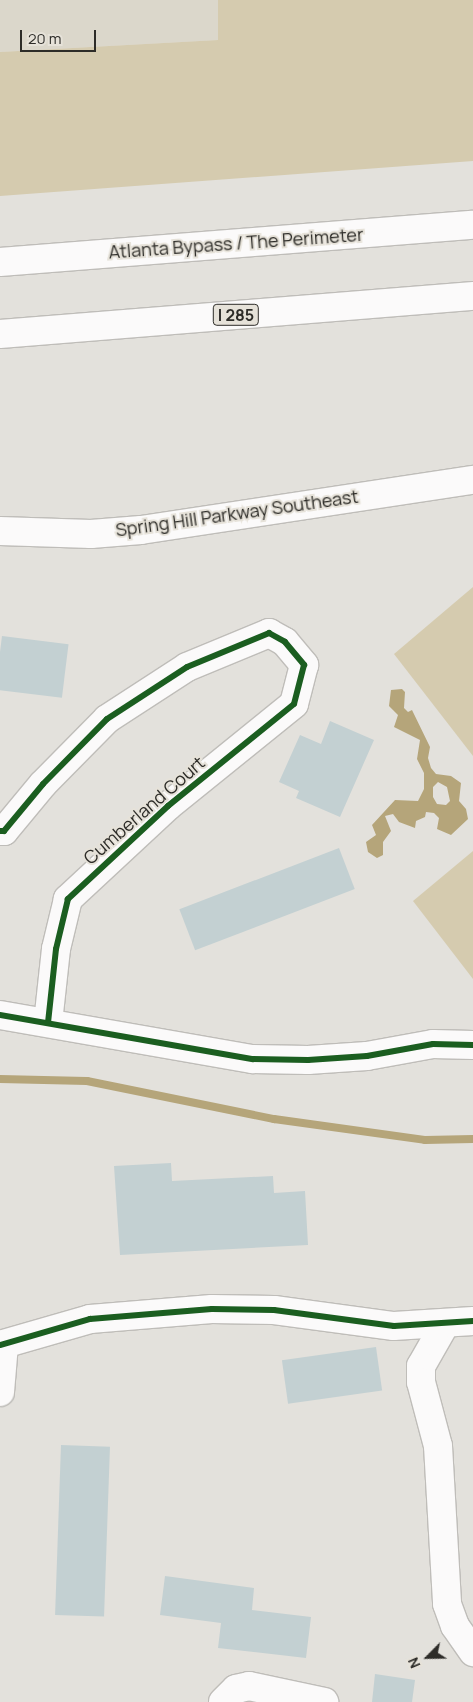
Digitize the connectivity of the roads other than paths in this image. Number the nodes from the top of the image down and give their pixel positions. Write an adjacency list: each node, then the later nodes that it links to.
1 (473, 225): 2 (main road, Atlanta Bypass / The Perimeter)
2 (0, 262)
3 (473, 296): 4 (main road, I 285)
4 (0, 334)
5 (473, 480): 6 (main road, Spring Hill Parkway Southeast)
6 (0, 531)
7 (0, 832): 9 (main road, Cumberland Court)
8 (0, 1015): 9 (main road)
9 (48, 1023): 10 (main road)
10 (473, 1045)
11 (473, 1321): 12 (main road)
12 (445, 1324): 13 (main road); 15 (main road)
13 (2, 1344): 14 (main road)
14 (0, 1392)
15 (473, 1652)
16 (223, 1702): 17 (main road)
17 (324, 1702)

